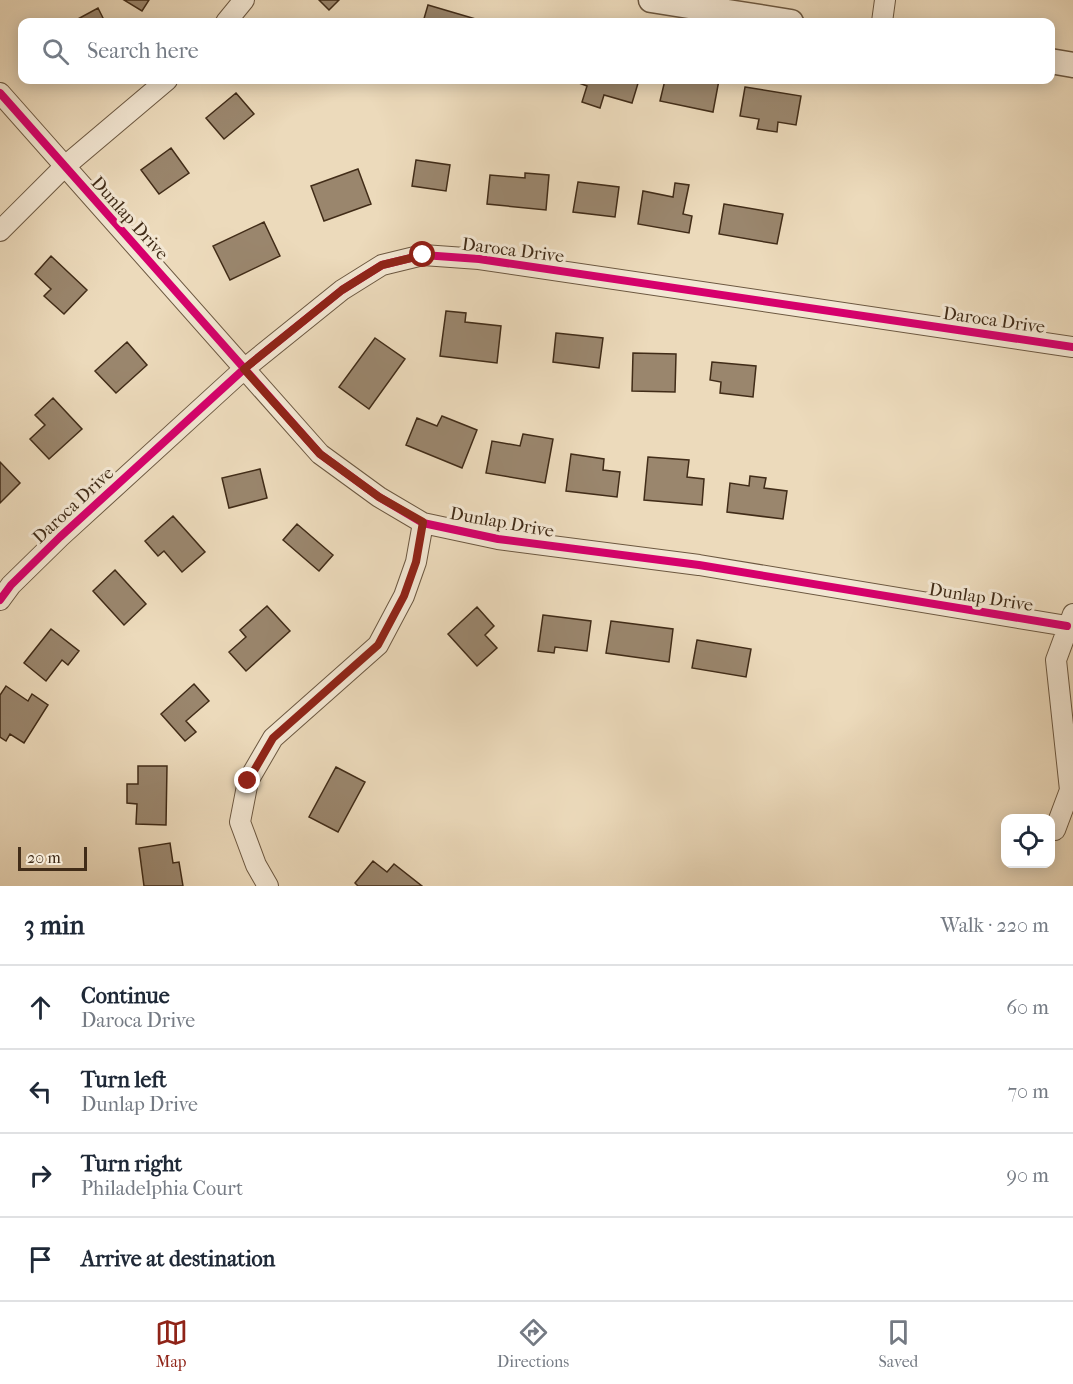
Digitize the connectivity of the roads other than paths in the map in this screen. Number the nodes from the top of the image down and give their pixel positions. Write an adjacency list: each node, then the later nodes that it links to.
1 (244, 0): 4 (street)
2 (651, 0): 5 (street)
3 (885, 0): 6 (street)
4 (229, 18)
5 (766, 18)
6 (883, 18)
7 (1055, 62): 8 (street)
8 (1073, 65)
9 (162, 84): 11 (street)
10 (0, 93): 11 (street, Dunlap Drive)
11 (64, 167): 12 (street); 14 (street, Dunlap Drive)
12 (0, 231)
13 (1073, 347): 14 (street, Daroca Drive)
14 (244, 369): 15 (street, Dunlap Drive); 16 (street, Daroca Drive)
15 (423, 522): 17 (street, Dunlap Drive); 19 (street)
16 (0, 600)
17 (1070, 620): 18 (street)
18 (1055, 830)
19 (268, 886)

